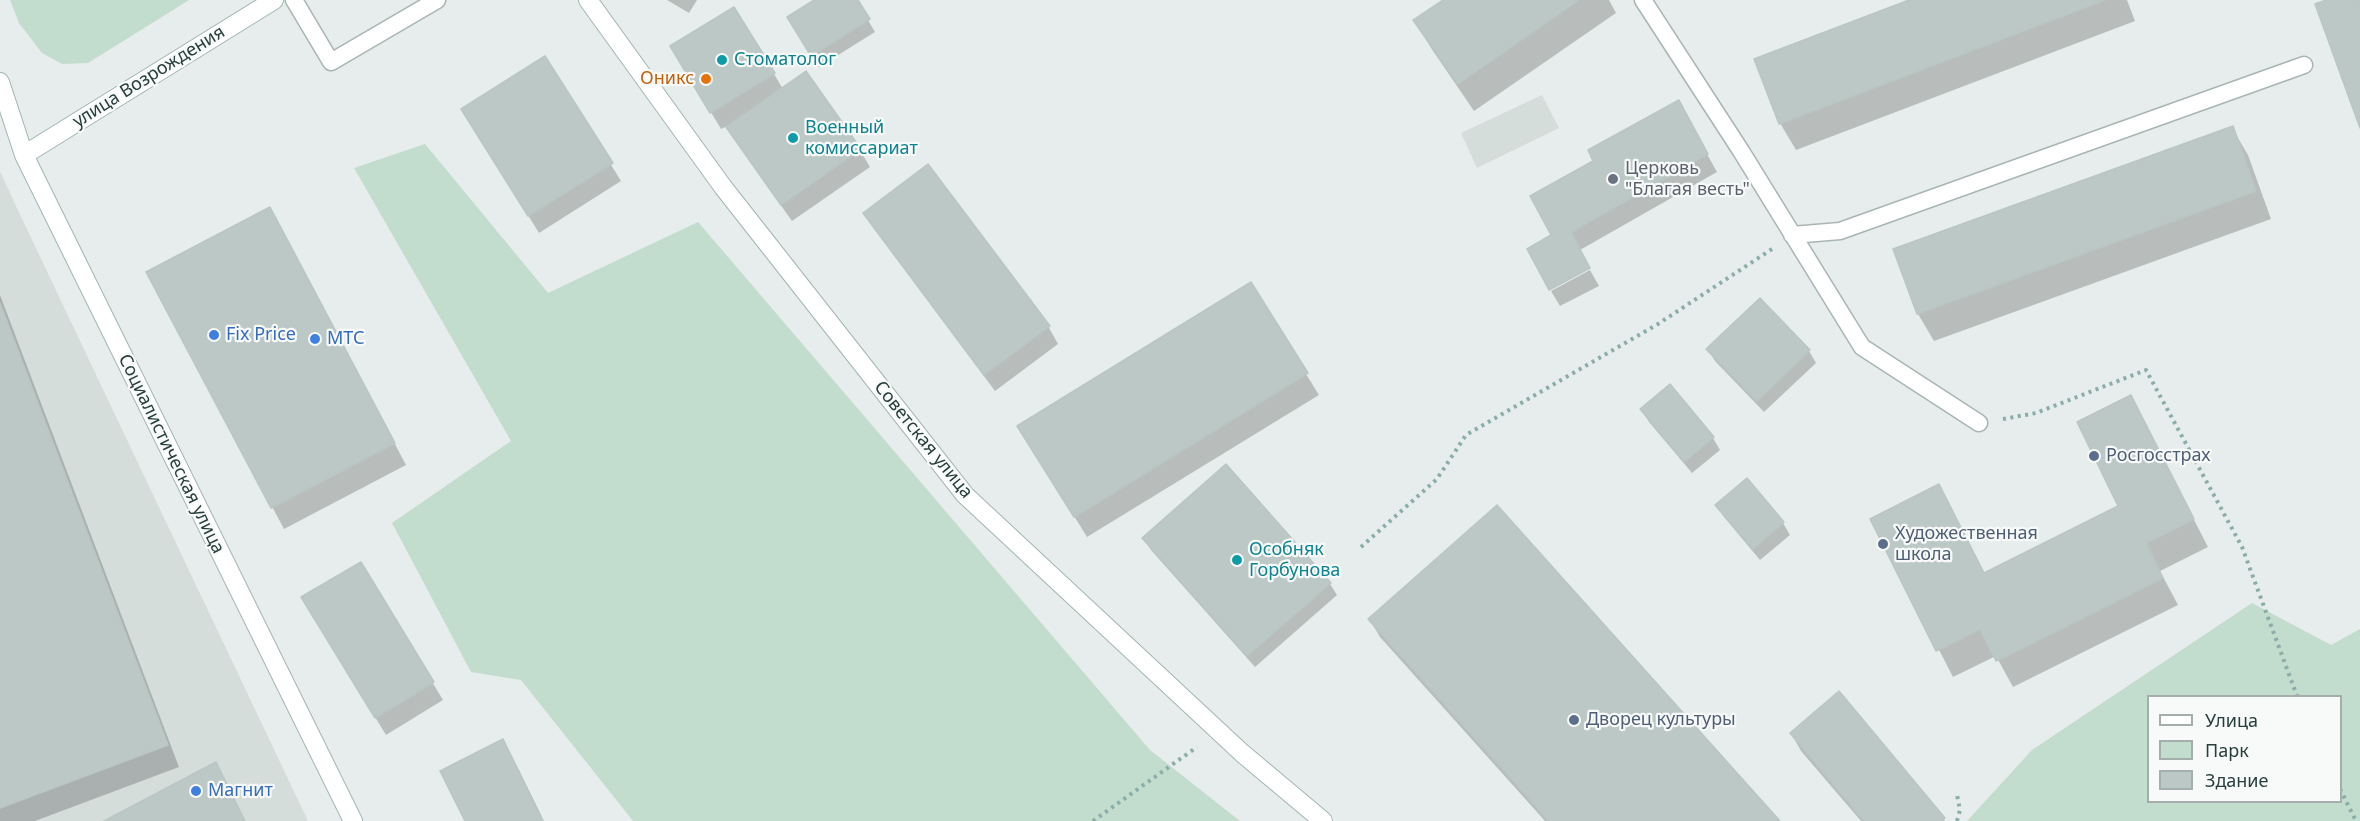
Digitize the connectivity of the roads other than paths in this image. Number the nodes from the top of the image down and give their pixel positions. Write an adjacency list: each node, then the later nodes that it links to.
1 (274, 0): 8 (main road, улица Возрождения)
2 (294, 0): 3 (lane)
3 (437, 0)
4 (588, 0): 12 (main road, Советская улица)
5 (1643, 0): 9 (lane)
6 (2304, 65): 9 (lane)
7 (0, 82): 8 (main road, Социалистическая улица)
8 (24, 155): 11 (main road, Социалистическая улица)
9 (1792, 235): 10 (lane)
10 (1979, 423)
11 (353, 821)
12 (1323, 821)

